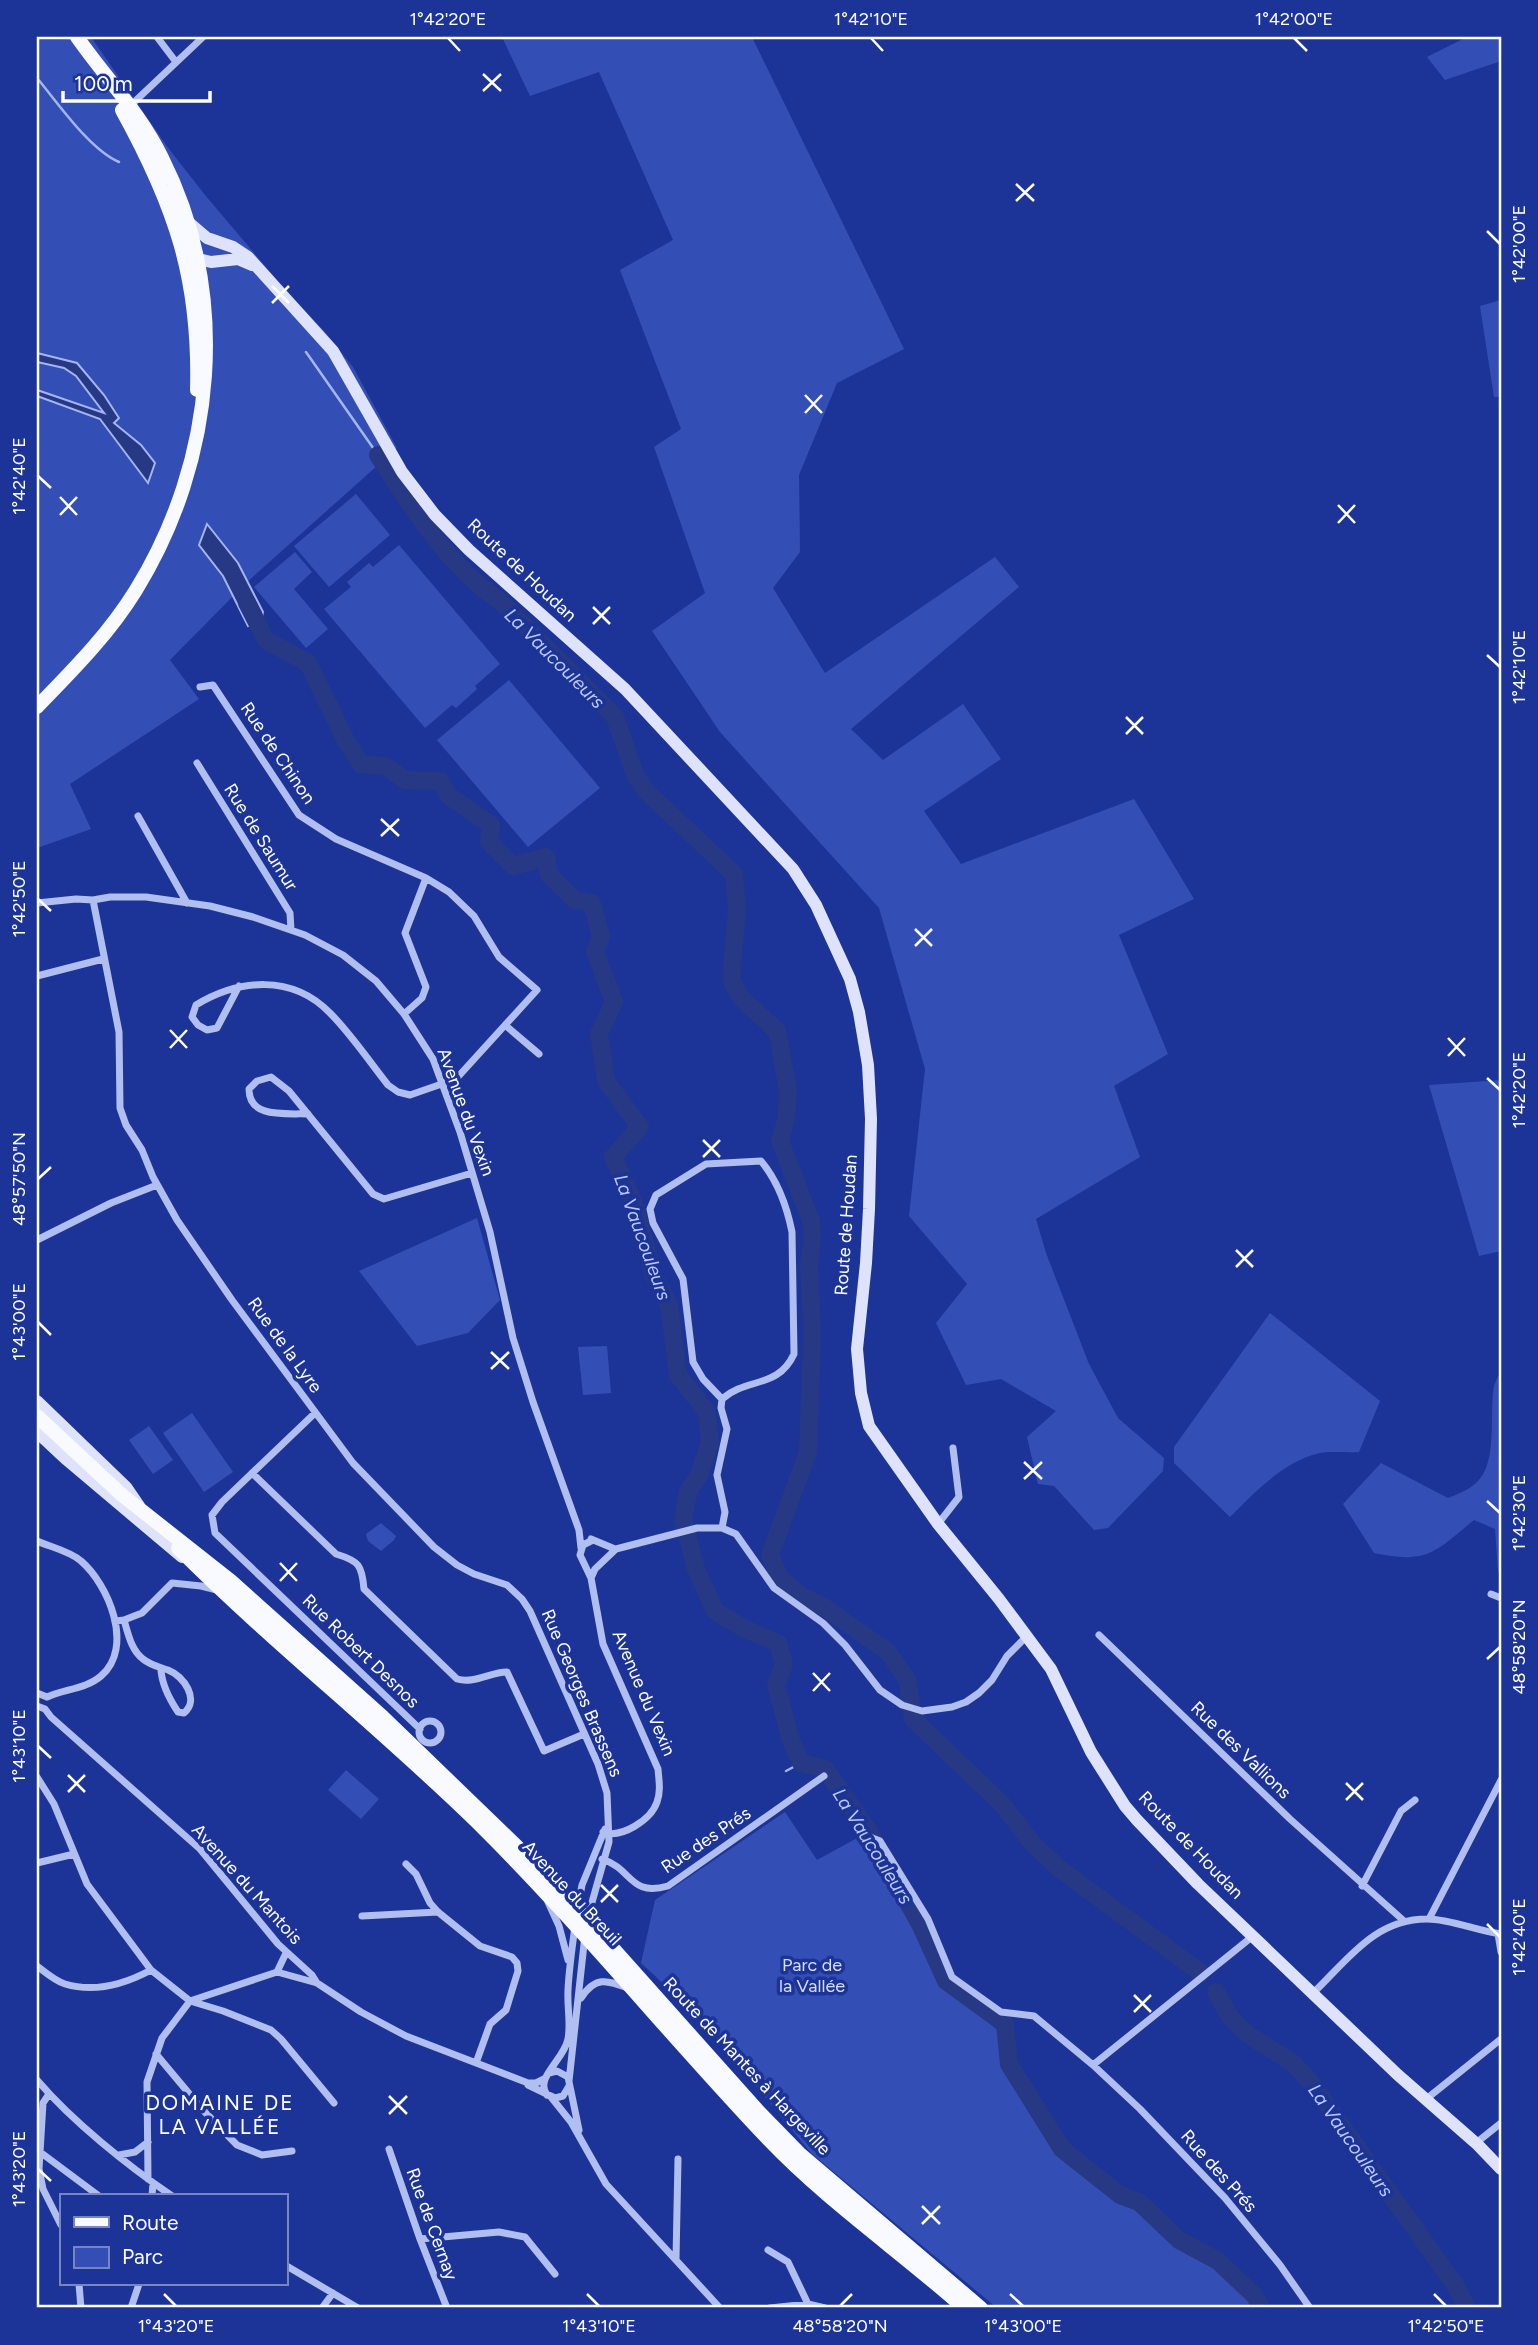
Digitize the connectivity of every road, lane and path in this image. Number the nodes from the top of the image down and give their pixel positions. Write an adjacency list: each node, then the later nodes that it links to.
1 (77, 37): 5 (main road)
2 (157, 37): 4 (street)
3 (203, 37): 4 (street)
4 (176, 62): 5 (street)
5 (126, 108): 6 (main road)
6 (148, 146): 7 (main road); 9 (main road)
7 (187, 221): 8 (street, Route de Houdan); 9 (main road)
8 (218, 242): 9 (street); 11 (street, Route de Houdan)
9 (193, 256): 10 (street); 12 (main road); 13 (main road)
10 (222, 261): 11 (street); 12 (street)
11 (257, 267): 42 (street, Route de Houdan)
12 (203, 287): 13 (main road)
13 (195, 437): 15 (main road)
14 (200, 687): 18 (street, Rue de Chinon)
15 (37, 707)
16 (197, 763): 22 (street, Rue de Saumur)
17 (138, 816): 21 (street)
18 (426, 878): 26 (street); 27 (street)
19 (93, 901): 20 (street, Avenue du Vexin); 21 (street, Avenue du Vexin); 23 (street, Rue de la Lyre)
20 (37, 903)
21 (187, 903): 22 (street, Avenue du Vexin)
22 (291, 930): 26 (street, Avenue du Vexin)
23 (103, 959): 24 (street); 32 (street, Rue de la Lyre)
24 (37, 976)
25 (239, 986): 25 (street); 29 (street)
26 (404, 1014): 29 (street, Avenue du Vexin)
27 (505, 1025): 28 (street); 29 (street)
28 (539, 1054)
29 (442, 1083): 31 (street, Avenue du Vexin)
30 (308, 1114): 30 (street); 31 (street)
31 (472, 1173): 44 (street, Avenue du Vexin)
32 (158, 1185): 33 (street); 36 (street, Rue de la Lyre)
33 (37, 1240)
34 (722, 1399): 34 (street); 43 (street)
35 (37, 1401): 41 (street)
36 (315, 1413): 40 (street, Rue Robert Desnos); 54 (street, Rue de la Lyre)
37 (37, 1416): 41 (main road, Avenue du Breuil)
38 (37, 1432): 55 (street)
39 (953, 1448): 42 (street)
40 (252, 1473): 66 (street, Rue Robert Desnos); 67 (street)
41 (142, 1512): 55 (main road, Avenue du Breuil); 77 (main road, Avenue du Breuil)
42 (938, 1524): 59 (street, Route de Houdan)
43 (722, 1528): 49 (street); 59 (street)
44 (579, 1530): 45 (street); 48 (street, Avenue du Vexin)
45 (593, 1540): 47 (street); 48 (street)
46 (37, 1541): 58 (street)
47 (603, 1544): 49 (street); 50 (street)
48 (581, 1548): 51 (street)
49 (616, 1549): 50 (street)
50 (607, 1558): 52 (street)
51 (583, 1562): 52 (street); 53 (street, Avenue du Vexin)
52 (598, 1567): 53 (street)
53 (591, 1578): 72 (street, Avenue du Vexin)
54 (507, 1585): 67 (street, Rue Georges Brassens)
55 (223, 1592): 58 (street); 82 (main road, Avenue du Breuil)
56 (1491, 1594): 57 (street)
57 (1501, 1598)
58 (120, 1620): 61 (street); 63 (street)
59 (1027, 1636): 90 (street, Route de Houdan)
60 (1099, 1636): 81 (street, Rue des Vallions)
61 (161, 1670): 61 (street)
62 (37, 1693): 63 (street)
63 (47, 1697): 65 (street)
64 (37, 1706): 65 (street, Avenue du Mantois)
65 (45, 1709): 92 (street, Avenue du Mantois)
66 (420, 1729)
67 (584, 1734): 72 (street, Rue Georges Brassens)
68 (824, 1776): 76 (street, Rue des Prés)
69 (37, 1777): 74 (street)
70 (1501, 1780): 86 (street)
71 (1415, 1800): 81 (street)
72 (606, 1833): 75 (street); 76 (street)
73 (865, 1835): 106 (street, Rue des Prés)
74 (74, 1854): 78 (street); 94 (street)
75 (593, 1856): 76 (street, Rue des Prés); 80 (street)
76 (603, 1859): 88 (street)
77 (531, 1861): 83 (main road, Route de Mantes à Hargeville)
78 (37, 1863)
79 (406, 1864): 84 (street)
80 (582, 1885): 83 (street); 88 (street)
81 (1362, 1886): 87 (street, Rue des Vallions)
82 (542, 1889): 88 (main road, Avenue du Breuil); 95 (street)
83 (562, 1893): 88 (main road, Route de Mantes à Hargeville)
84 (438, 1912): 85 (street); 105 (street)
85 (362, 1916)
86 (1429, 1919): 87 (street); 89 (street)
87 (1404, 1921): 99 (street)
88 (581, 1922): 95 (street); 98 (main road, Avenue du Breuil); 101 (street); 149 (main road, Route de Mantes à Hargeville)
89 (1500, 1934): 91 (street)
90 (1253, 1936): 99 (street, Route de Houdan); 106 (street)
91 (1501, 1952)
92 (286, 1953): 96 (street); 97 (street, Avenue du Mantois)
93 (37, 1966): 94 (street)
94 (152, 1970): 100 (street)
95 (569, 1971): 107 (street)
96 (278, 1972): 97 (street); 100 (street)
97 (317, 1983): 105 (street, Avenue du Mantois)
98 (636, 1991): 101 (street); 148 (main road, Avenue du Breuil)
99 (1313, 1993): 113 (street, Route de Houdan)
100 (190, 2001): 104 (street); 114 (street)
101 (579, 2001): 110 (street)
102 (1499, 2041): 103 (street); 113 (street)
103 (1501, 2051)
104 (156, 2054): 116 (street); 120 (street)
105 (476, 2063): 109 (street, Avenue du Mantois)
106 (1093, 2065): 150 (street, Rue des Prés)
107 (546, 2076): 109 (street, Avenue du Mantois); 110 (street); 112 (street)
108 (37, 2080): 111 (street)
109 (523, 2081): 112 (street, Avenue du Mantois)
110 (570, 2083): 112 (street); 118 (street)
111 (49, 2094): 121 (street); 122 (street)
112 (549, 2096): 118 (street)
113 (1425, 2100): 117 (street, Route de Houdan)
114 (334, 2103)
115 (1501, 2123): 117 (street)
116 (148, 2142): 122 (street); 126 (street)
117 (1476, 2143): 125 (street, Route de Houdan)
118 (583, 2144): 133 (street)
119 (389, 2149): 131 (street, Rue de Cernay)
120 (292, 2151)
121 (40, 2152): 124 (street); 127 (street)
122 (119, 2155): 126 (street)
123 (678, 2159): 133 (street)
124 (38, 2169): 130 (street)
125 (1501, 2169)
126 (150, 2181): 128 (street); 129 (street)
127 (96, 2194)
128 (152, 2194)
129 (169, 2194)
130 (60, 2223)
131 (420, 2239): 135 (street); 144 (street, Rue de Cernay)
132 (768, 2250): 139 (street)
133 (676, 2260): 145 (street)
134 (287, 2265): 138 (street)
135 (555, 2274)
136 (79, 2286): 140 (street)
137 (138, 2286): 141 (street)
138 (333, 2293): 142 (street); 143 (street)
139 (808, 2304): 146 (street); 147 (street)
140 (81, 2308)
141 (131, 2308)
142 (322, 2308)
143 (358, 2308)
144 (447, 2308)
145 (720, 2308)
146 (770, 2308)
147 (825, 2308)
148 (964, 2308)
149 (981, 2308)
150 (1310, 2308)

